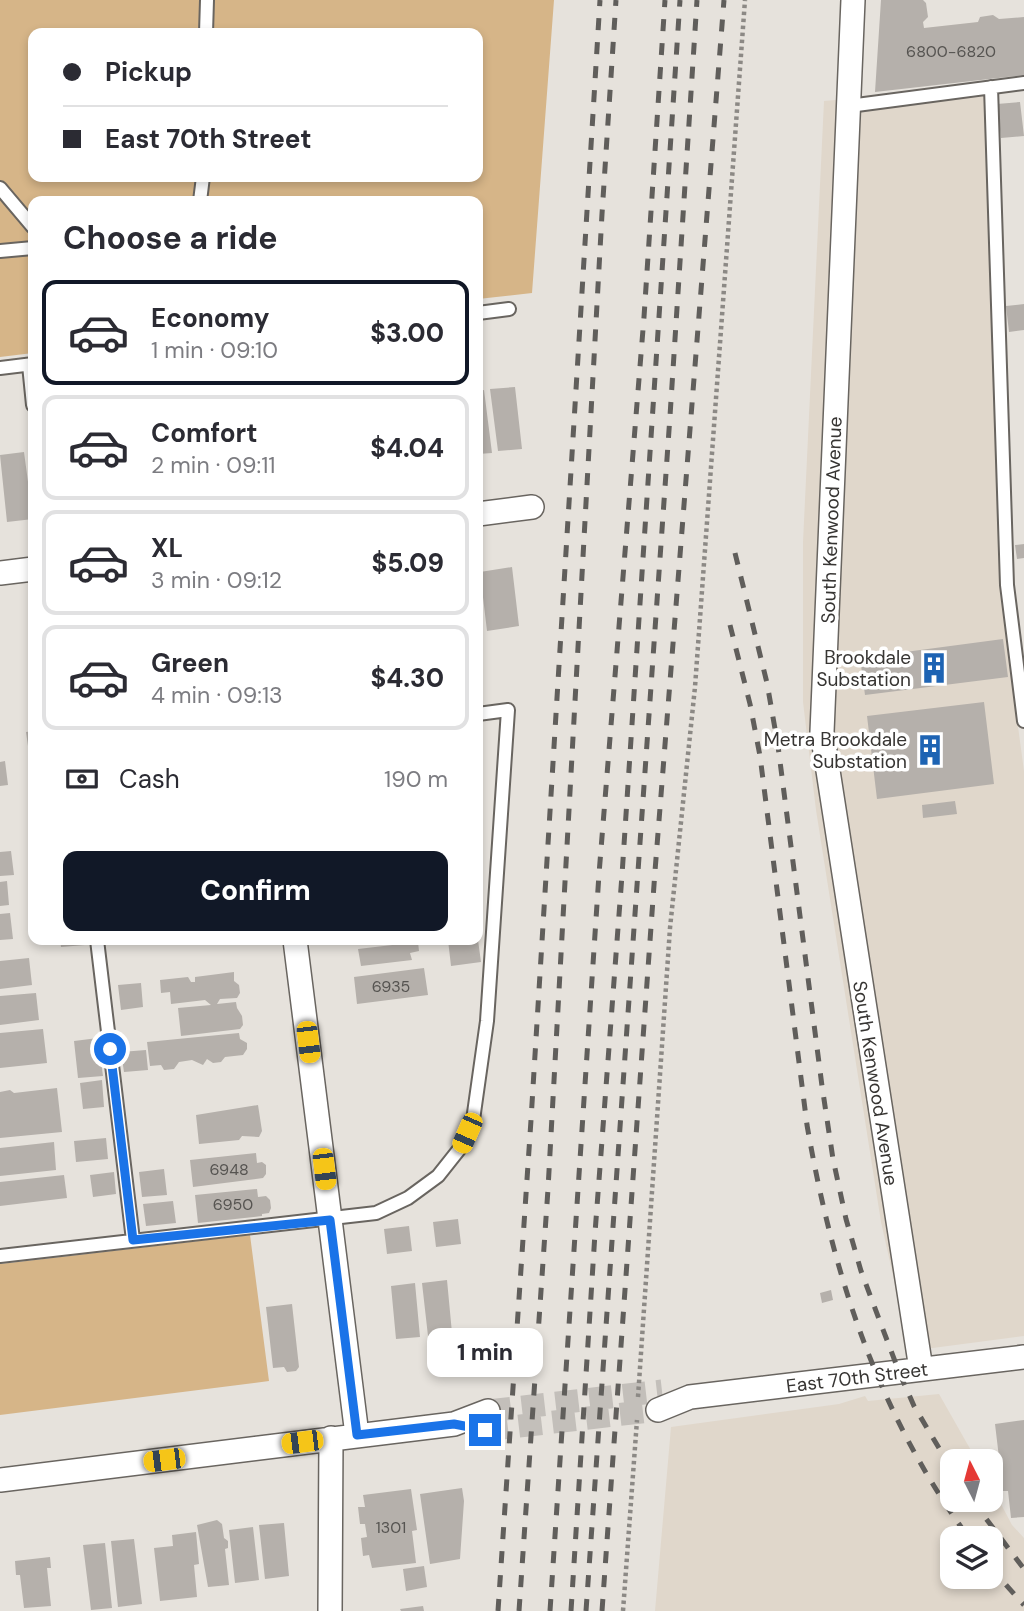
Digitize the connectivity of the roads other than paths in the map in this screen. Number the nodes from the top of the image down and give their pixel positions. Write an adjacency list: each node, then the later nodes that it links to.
1 (207, 0): 3 (lane)
2 (853, 0): 6 (street, South Kenwood Avenue)
3 (206, 28)
4 (1024, 83): 5 (lane)
5 (991, 87): 6 (lane); 20 (lane)
6 (849, 106): 27 (street, South Kenwood Avenue)
7 (0, 188): 8 (lane)
8 (28, 221)
9 (28, 248): 10 (lane)
10 (0, 251)
11 (509, 309): 12 (lane)
12 (483, 312)
13 (28, 364): 14 (lane)
14 (0, 368)
15 (532, 507): 16 (street)
16 (483, 513)
17 (28, 570): 18 (street)
18 (0, 573)
19 (483, 713): 23 (lane)
20 (1024, 721)
21 (98, 945): 24 (lane)
22 (296, 945): 23 (street)
23 (330, 1220): 24 (lane); 30 (street)
24 (133, 1240): 25 (lane)
25 (0, 1256)
26 (1024, 1357): 27 (street, East 70th Street)
27 (922, 1369): 28 (street, East 70th Street)
28 (660, 1401)
29 (486, 1421): 30 (street)
30 (357, 1435): 31 (street)
31 (331, 1438): 32 (street); 33 (street)
32 (0, 1480)
33 (330, 1611)

